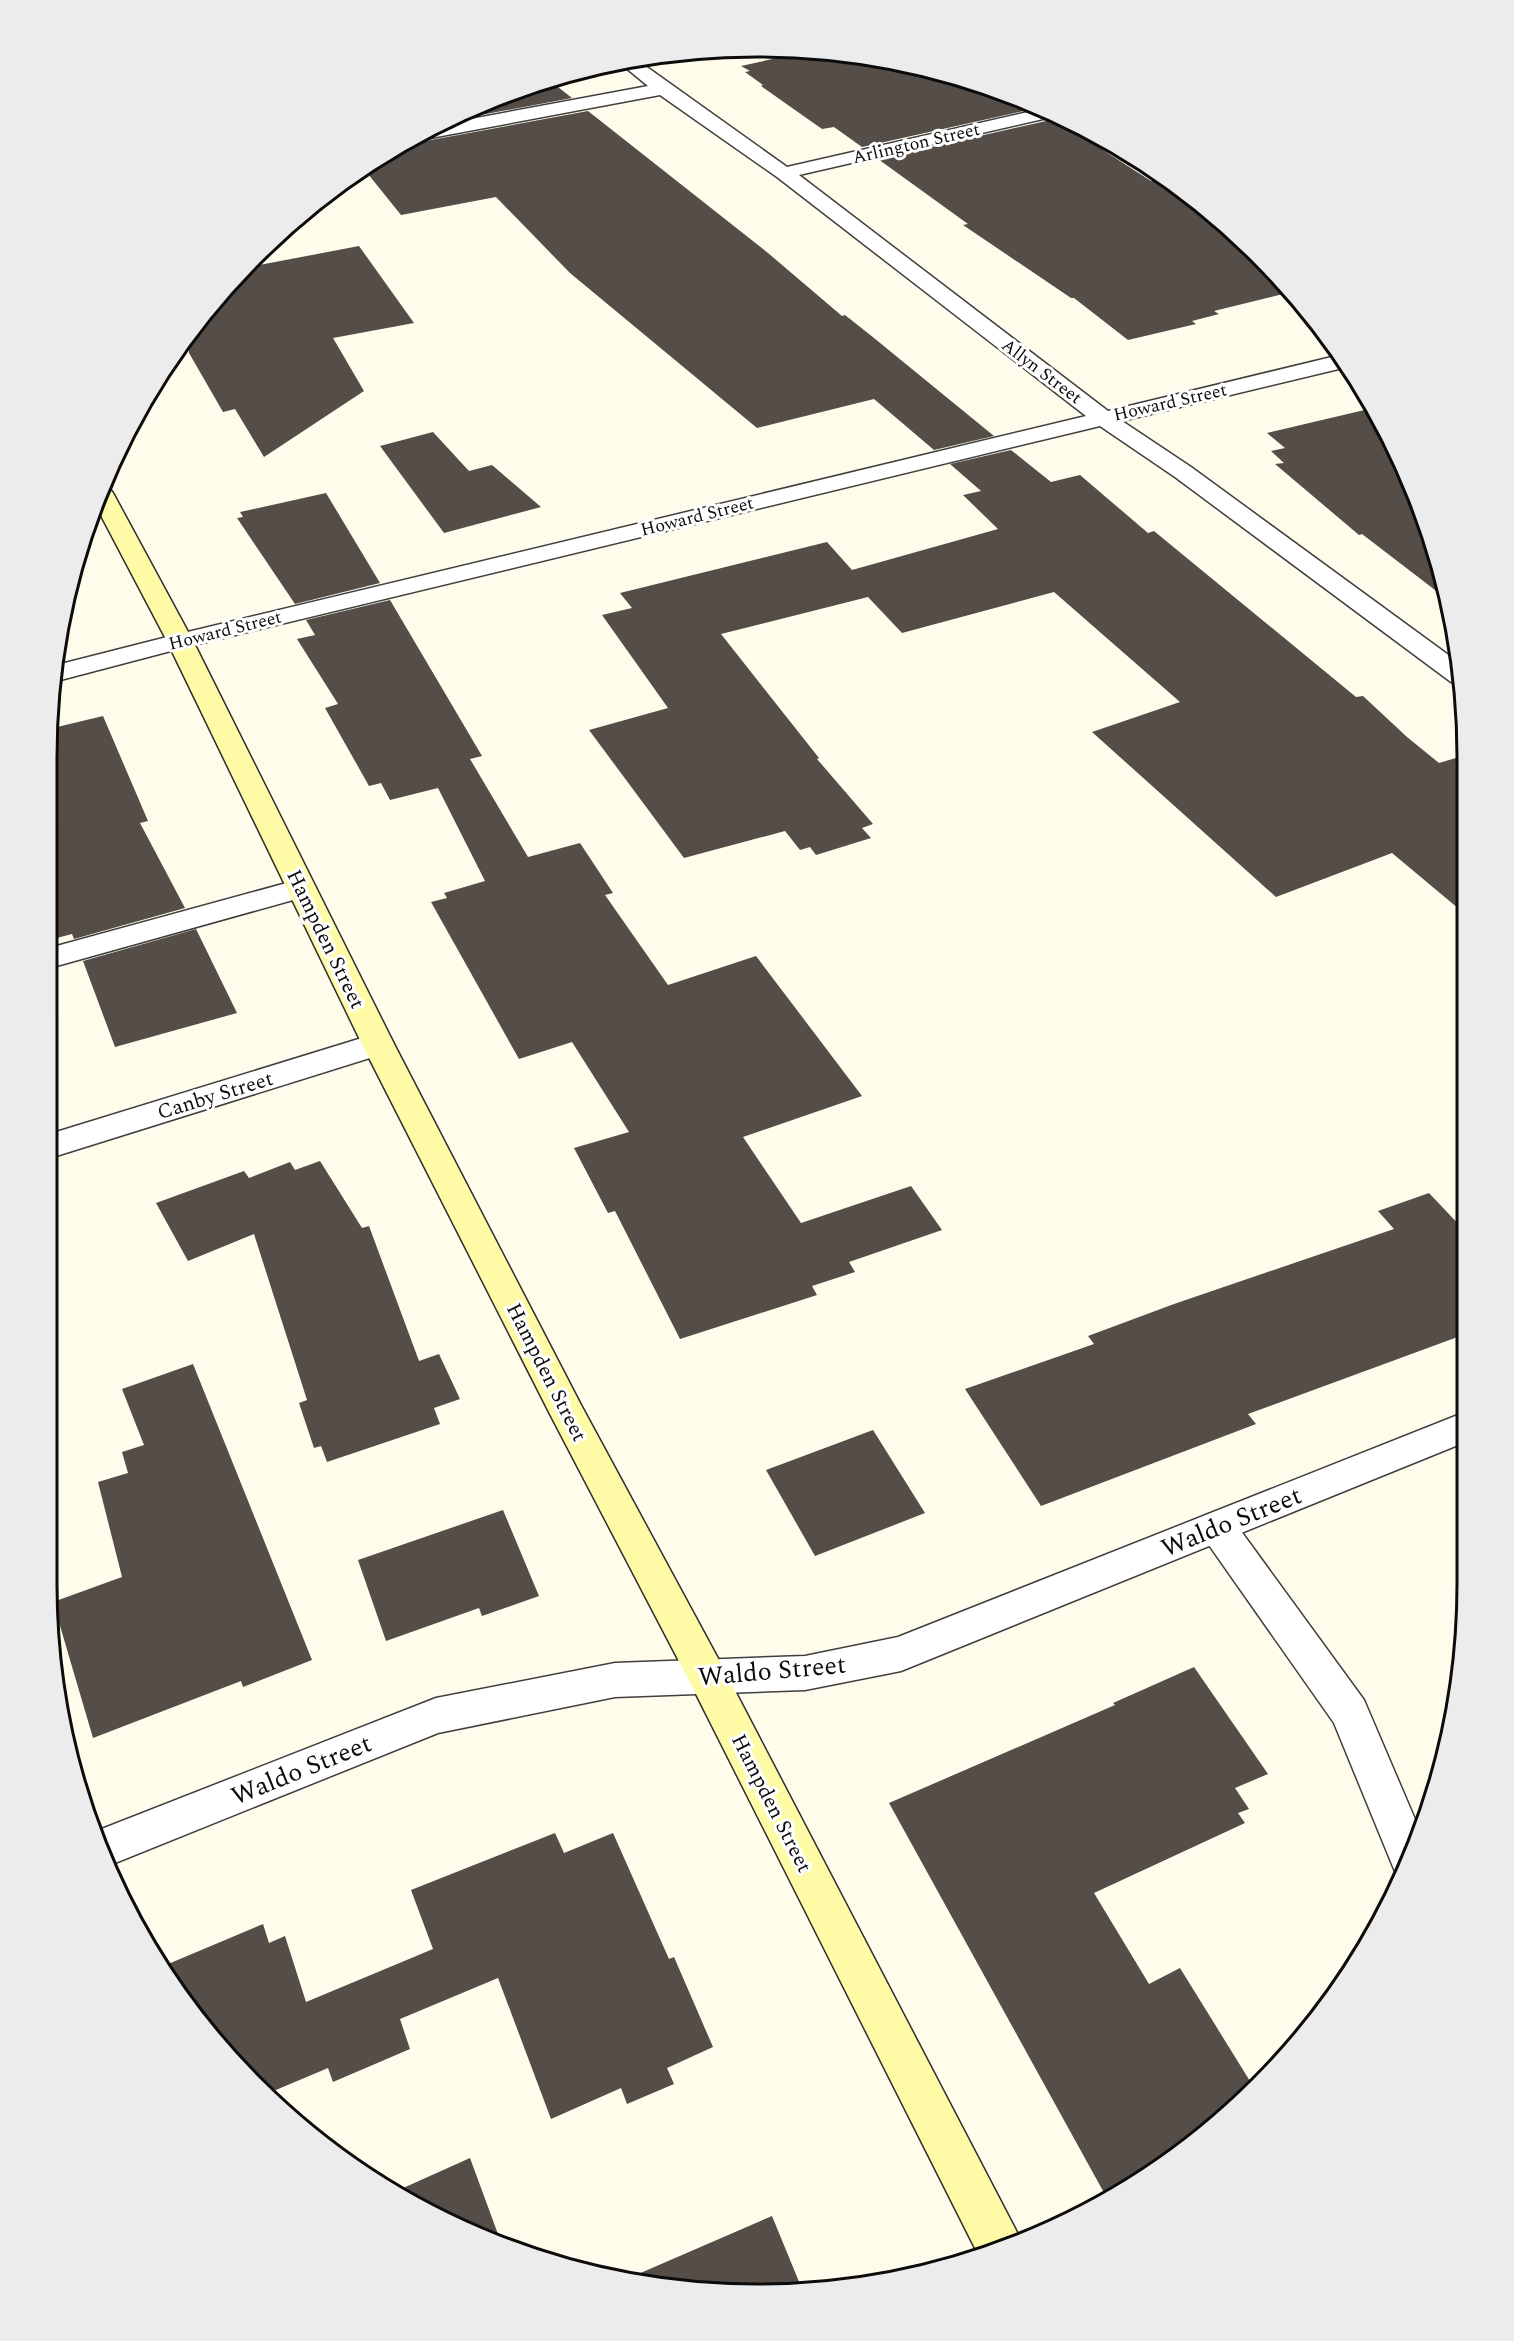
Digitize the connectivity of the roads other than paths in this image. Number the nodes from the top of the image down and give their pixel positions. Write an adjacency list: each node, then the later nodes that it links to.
1 (635, 68): 2 (street, Allyn Street)
2 (663, 89): 4 (street); 5 (street, Allyn Street)
3 (1037, 116): 5 (street, Arlington Street)
4 (447, 129)
5 (784, 173): 7 (street, Allyn Street)
6 (1335, 363): 7 (street, Howard Street)
7 (1104, 418): 9 (street, Howard Street); 10 (street, Allyn Street)
8 (105, 501): 9 (main road, Hampden Street)
9 (180, 641): 11 (street, Howard Street); 12 (main road, Hampden Street)
10 (1451, 670)
11 (62, 672)
12 (301, 888): 13 (street); 14 (main road, Hampden Street)
13 (57, 956)
14 (378, 1044): 15 (street, Canby Street); 18 (main road, Hampden Street)
15 (57, 1144)
16 (1457, 1429): 17 (street, Waldo Street)
17 (1217, 1527): 18 (street, Waldo Street); 20 (street)
18 (707, 1676): 19 (street, Waldo Street); 21 (main road, Hampden Street)
19 (108, 1846)
20 (1406, 1846)
21 (997, 2242)

